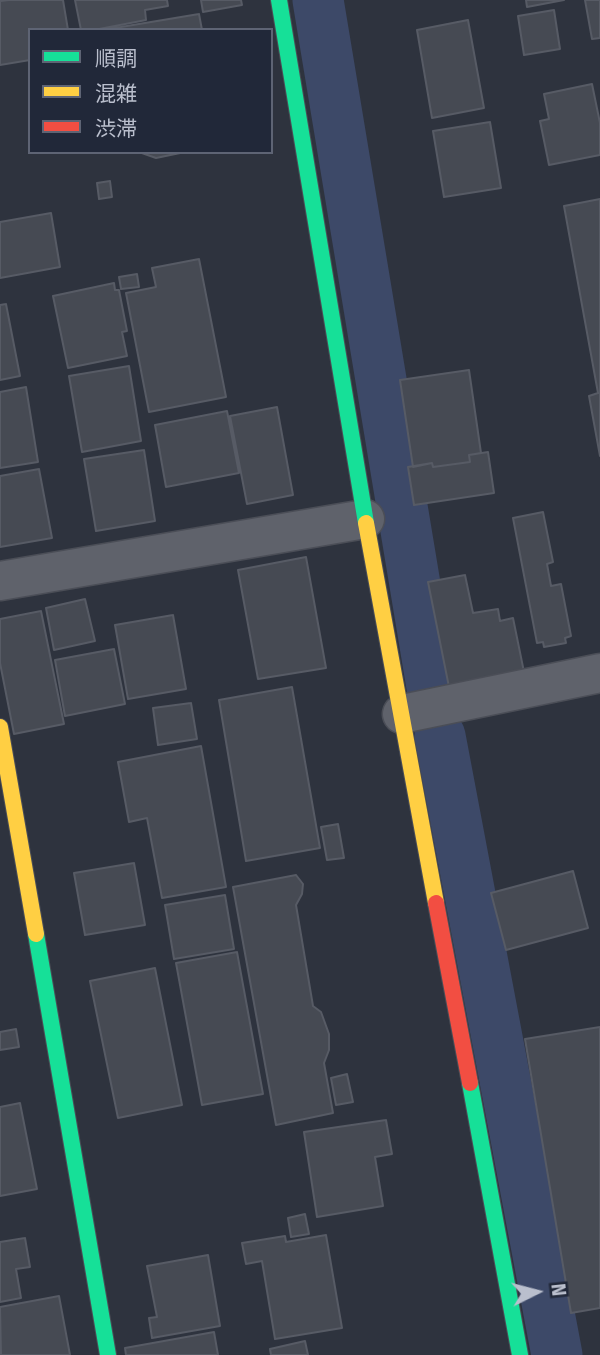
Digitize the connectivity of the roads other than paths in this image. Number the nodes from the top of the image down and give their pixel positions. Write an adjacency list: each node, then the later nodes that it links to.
1 (279, 0): 2 (street)
2 (365, 519): 3 (street); 5 (street)
3 (0, 581)
4 (600, 673): 5 (street)
5 (402, 714): 8 (street)
6 (0, 727): 7 (street)
7 (108, 1355)
8 (520, 1355)

